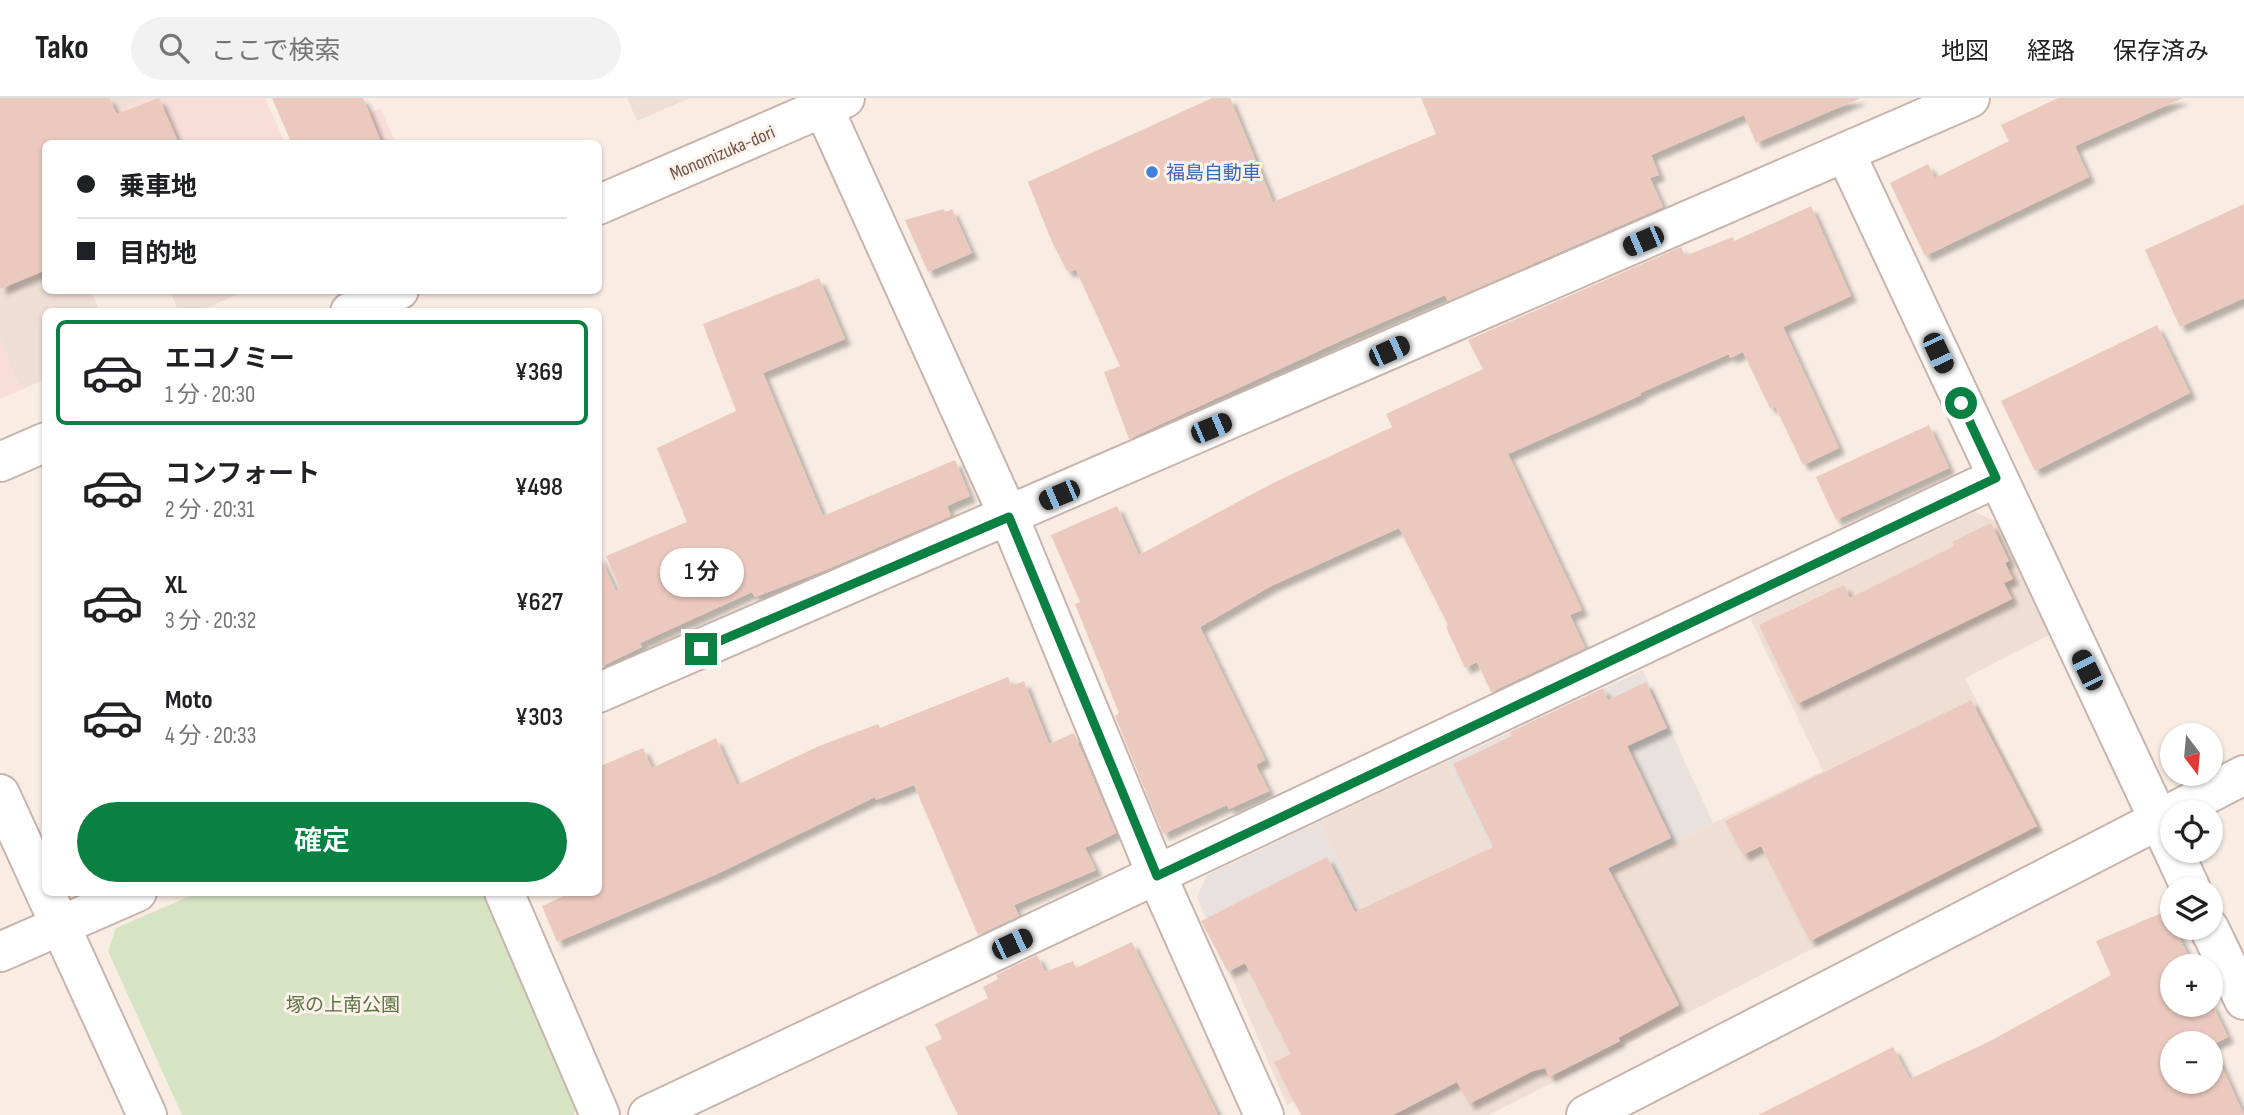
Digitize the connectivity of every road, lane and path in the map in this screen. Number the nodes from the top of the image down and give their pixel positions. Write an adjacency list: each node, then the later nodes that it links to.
1 (1970, 98): 3 (street)
2 (829, 101): 4 (street, Monomizuka-dori); 10 (street)
3 (1845, 152): 9 (street); 10 (street)
4 (602, 203)
5 (390, 294): 6 (street)
6 (359, 308)
7 (42, 444): 8 (street)
8 (0, 462)
9 (1996, 478): 15 (street); 17 (street)
10 (1009, 517): 11 (street); 17 (street)
11 (602, 691)
12 (2244, 775): 14 (street)
13 (0, 794): 18 (street)
14 (2210, 800)
15 (2160, 809)
16 (2160, 834): 30 (street)
17 (1157, 876): 28 (street); 29 (street)
18 (42, 888)
19 (46, 896): 22 (street)
20 (128, 896): 22 (street)
21 (506, 896): 27 (street)
22 (59, 926): 24 (street); 26 (street)
23 (2216, 940): 25 (street)
24 (0, 952)
25 (2244, 1000)
26 (147, 1115)
27 (600, 1115)
28 (648, 1115)
29 (1264, 1115)
30 (1586, 1115)

